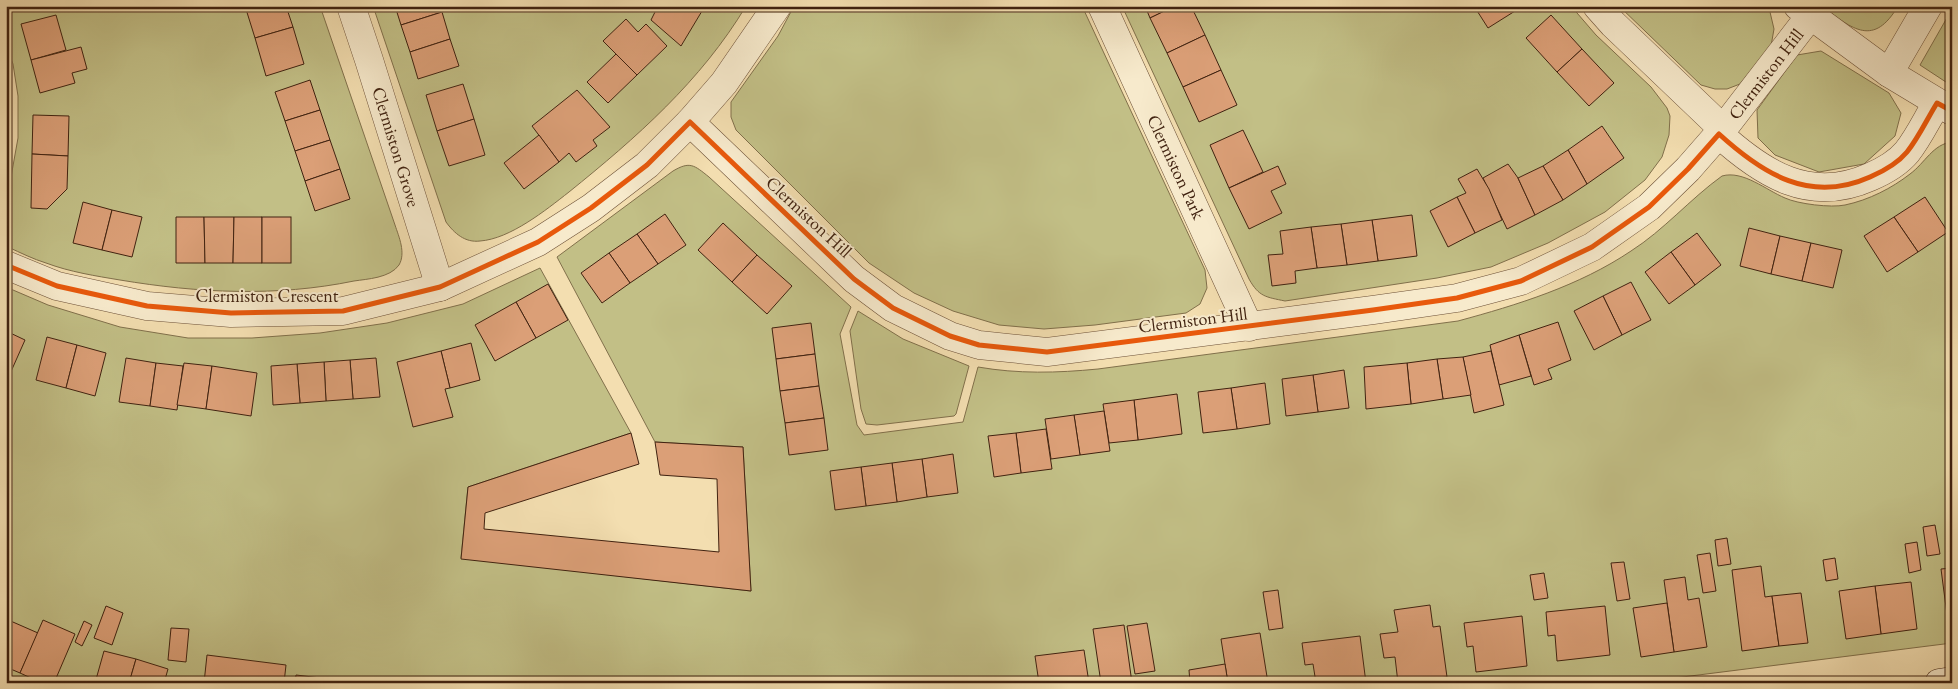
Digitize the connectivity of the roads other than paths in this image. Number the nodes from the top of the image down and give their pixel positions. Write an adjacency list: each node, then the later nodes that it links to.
1 (350, 6): 12 (street, Clermiston Grove)
2 (777, 6): 9 (street, Clermiston Crescent)
3 (1102, 6): 13 (street, Clermiston Park)
4 (1597, 6): 10 (street)
5 (1928, 6): 7 (street)
6 (1804, 11): 7 (street); 10 (street, Clermiston Hill)
7 (1888, 73): 8 (street)
8 (1944, 107): 10 (street)
9 (690, 122): 12 (street, Clermiston Crescent); 13 (street, Clermiston Hill)
10 (1721, 132): 13 (street, Clermiston Hill)
11 (6, 265): 12 (street, Clermiston Crescent)
12 (440, 287)
13 (1249, 327)
14 (1952, 681): 15 (street)
15 (1939, 683)

